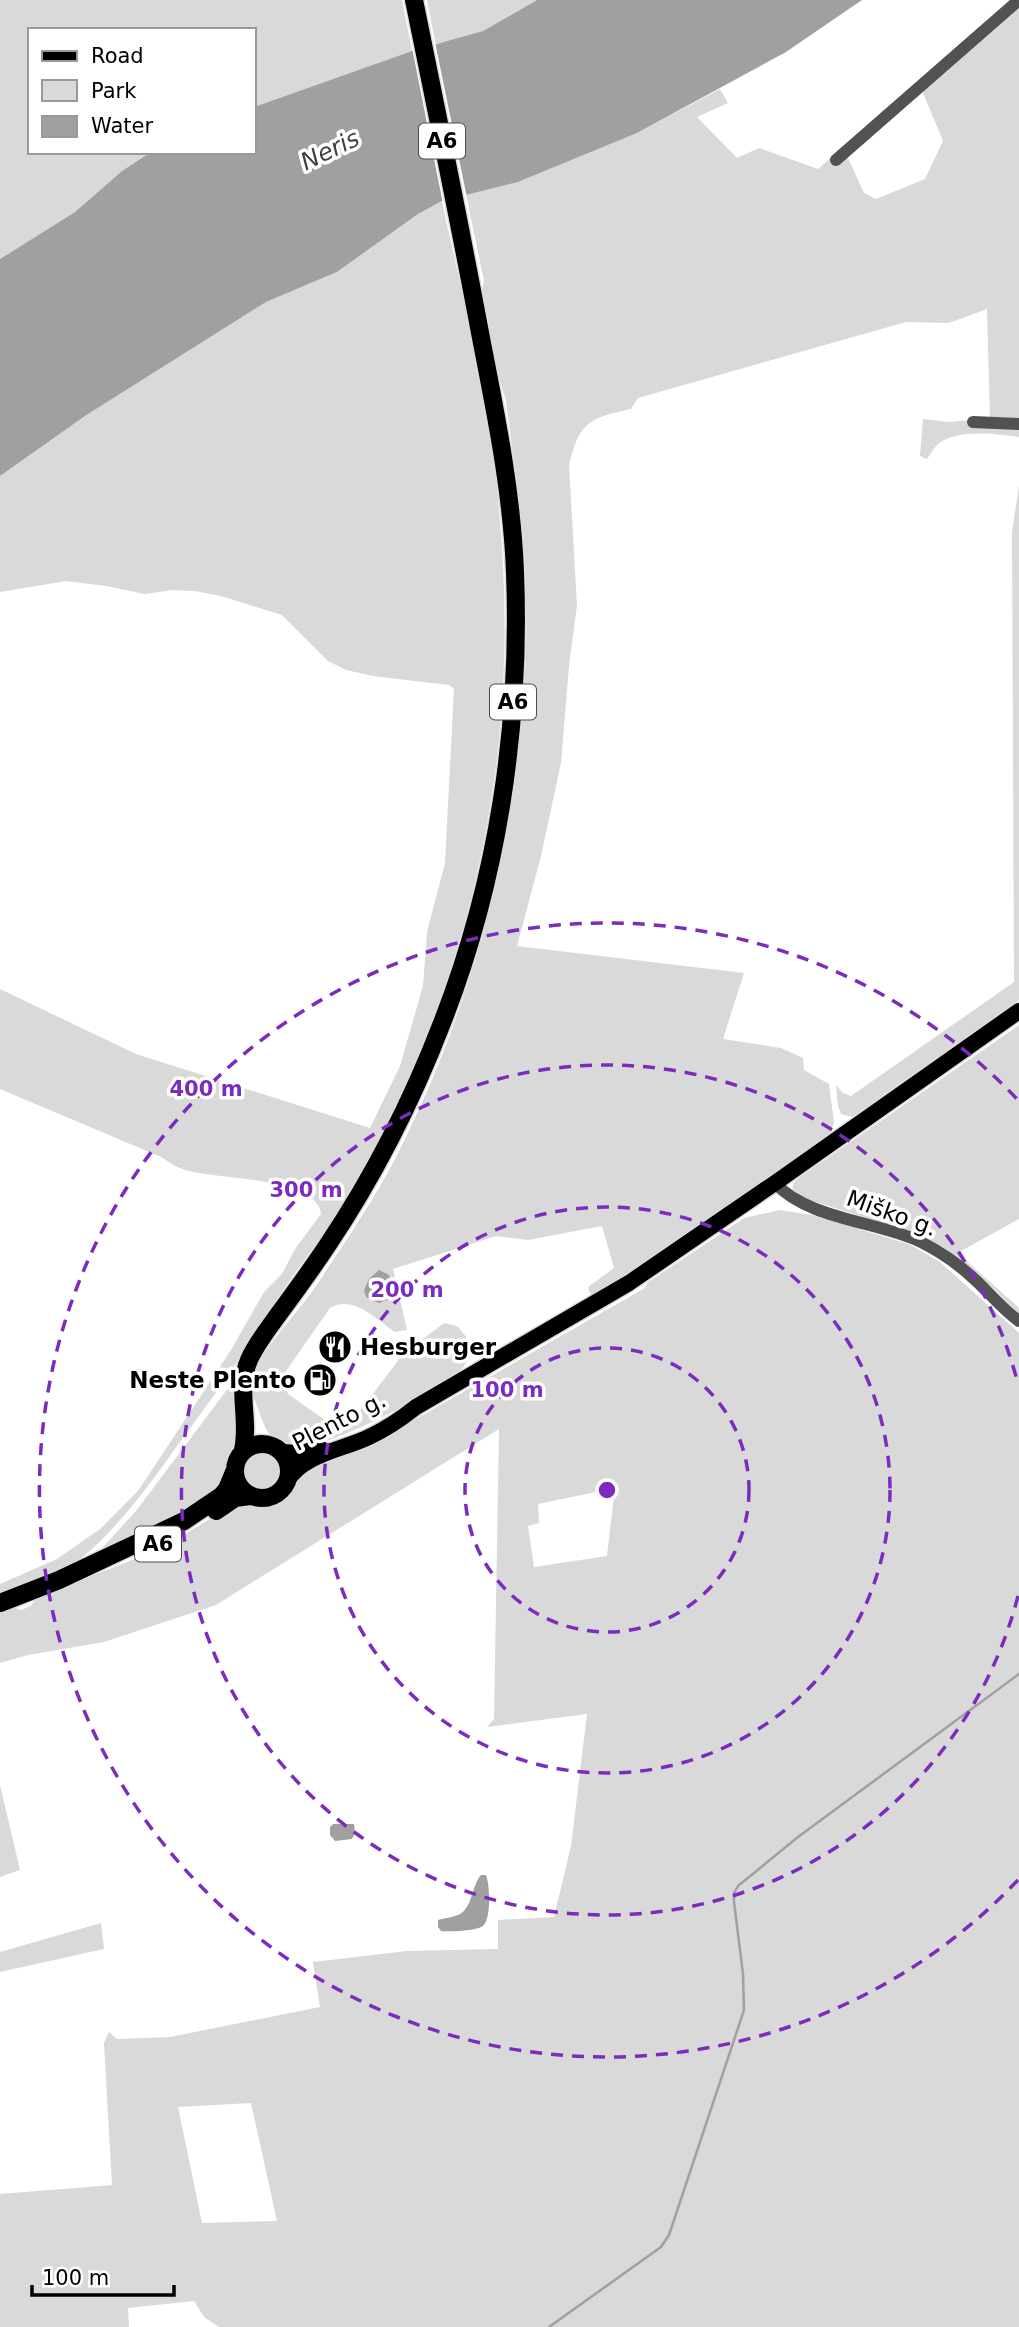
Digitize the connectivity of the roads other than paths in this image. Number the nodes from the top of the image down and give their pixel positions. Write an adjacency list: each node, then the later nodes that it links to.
1 (414, 0): 9 (highway, A6)
2 (1019, 0): 3 (street)
3 (836, 160)
4 (973, 422): 5 (street)
5 (1019, 424)
6 (1019, 1011): 7 (main road)
7 (775, 1183): 8 (street, Miško g.); 10 (main road, Plento g.)
8 (1019, 1321)
9 (244, 1375): 11 (highway); 12 (highway, A6)
10 (415, 1407): 11 (main road, Plento g.); 14 (main road, Plento g.)
11 (276, 1448): 12 (highway); 14 (highway)
12 (243, 1450): 13 (highway)
13 (234, 1472): 15 (highway); 16 (highway, A6)
14 (287, 1480): 15 (highway)
15 (250, 1496): 16 (highway, A6)
16 (60, 1580): 17 (highway, A6)
17 (0, 1603)

